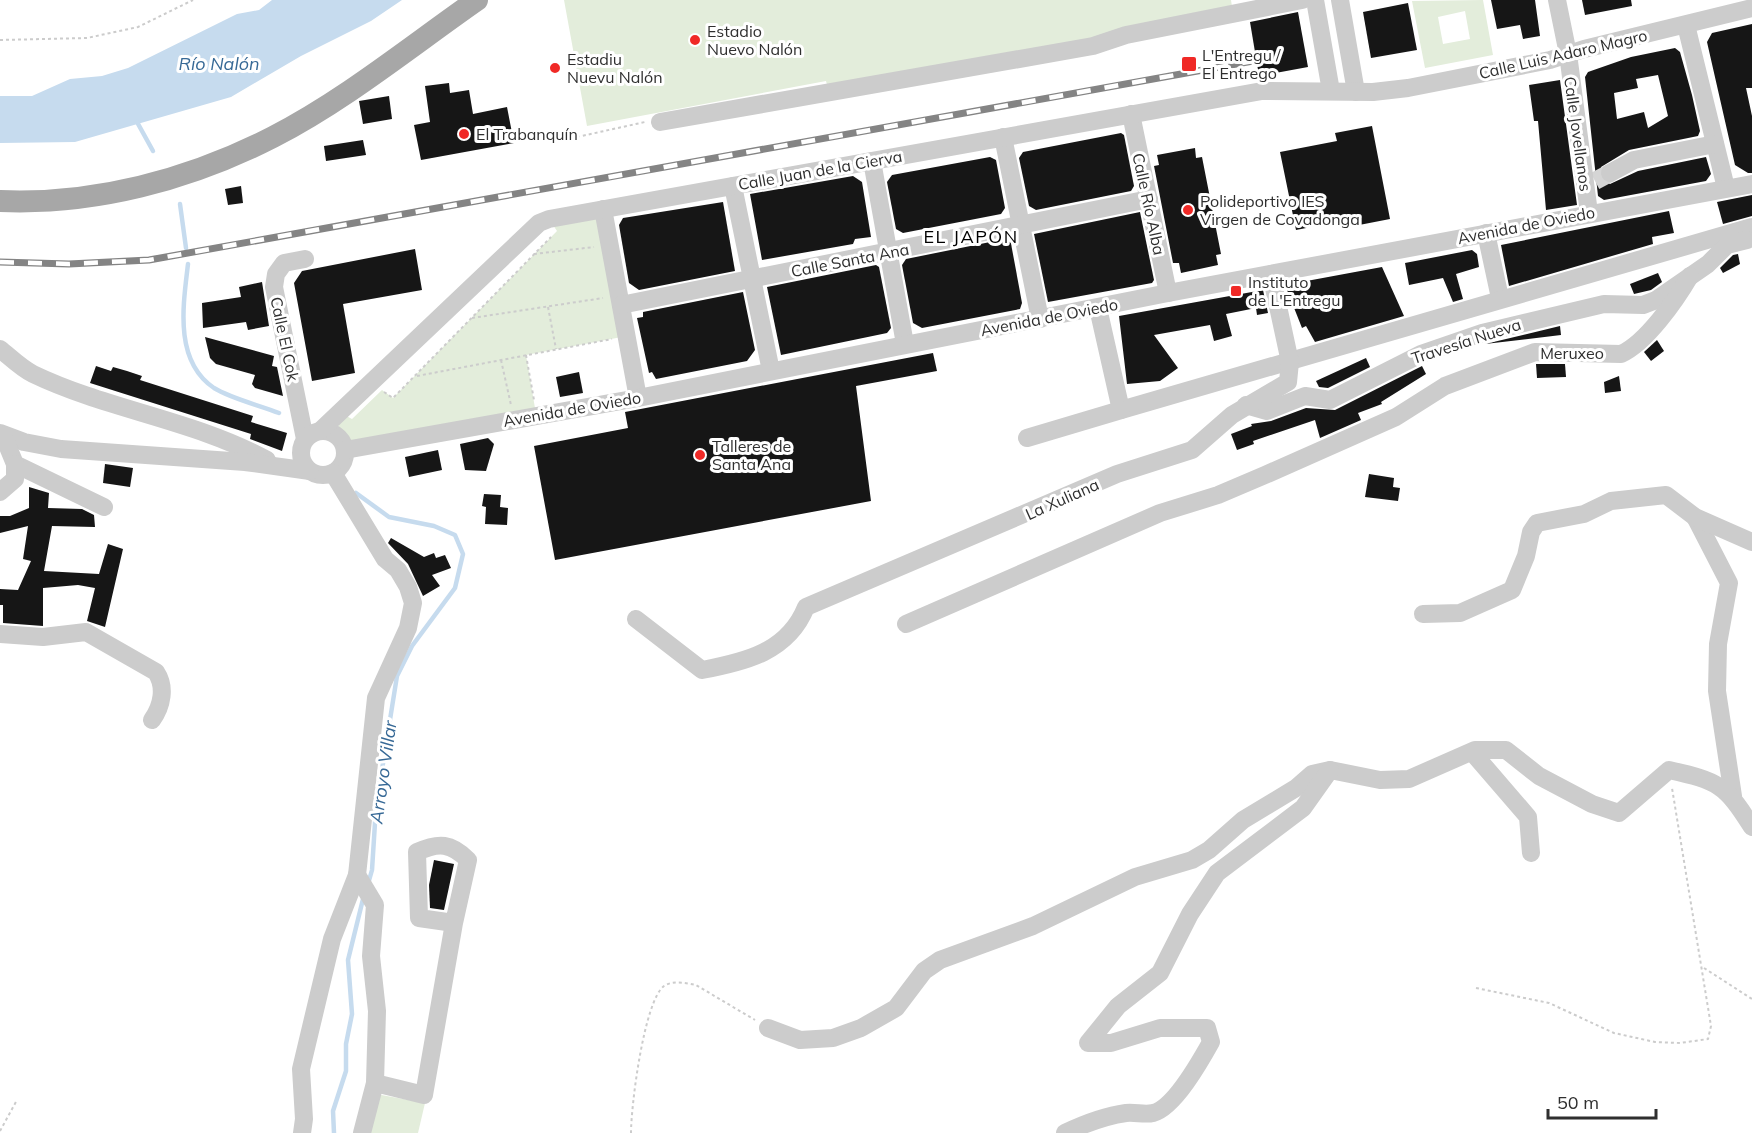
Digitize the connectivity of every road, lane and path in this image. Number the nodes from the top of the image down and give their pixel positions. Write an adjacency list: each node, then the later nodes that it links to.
1 (193, 0): 9 (path)
2 (477, 0): 24 (main road)
3 (1302, 0): 14 (street)
4 (1315, 0): 11 (street)
5 (1340, 0): 12 (street)
6 (1557, 0): 10 (street, Calle Jovellanos)
7 (1752, 8): 8 (street, Calle Luis Adaro Magro)
8 (1686, 25): 10 (street, Calle Luis Adaro Magro); 17 (street)
9 (0, 40)
10 (1568, 54): 12 (street, Calle Luis Adaro Magro); 19 (street, Calle Jovellanos)
11 (1331, 91): 12 (street, Calle Juan de la Cierva); 13 (street, Calle Juan de la Cierva)
12 (1365, 92)
13 (1131, 114): 16 (street, Calle Juan de la Cierva); 23 (street, Calle Río Alba)
14 (660, 122): 15 (path)
15 (577, 137)
16 (1002, 137): 18 (street, Calle Juan de la Cierva); 28 (street)
17 (1715, 144): 19 (street); 22 (street)
18 (872, 161): 21 (street, Calle Juan de la Cierva); 33 (street)
19 (1597, 180): 26 (street, Calle Jovellanos)
20 (1752, 184): 22 (street, Avenida de Oviedo)
21 (733, 186): 25 (street, Calle Juan de la Cierva); 38 (street)
22 (1726, 188): 26 (street, Avenida de Oviedo)
23 (1149, 200): 28 (street, Calle Santa Ana); 39 (street, Calle Río Alba)
24 (0, 201)
25 (603, 209): 27 (street, Calle Juan de la Cierva); 32 (street)
26 (1589, 213): 30 (street, Avenida de Oviedo)
27 (549, 219): 34 (path); 63 (street, Calle Juan de la Cierva)
28 (1021, 226): 33 (street, Calle Santa Ana); 45 (street)
29 (1752, 227): 40 (street)
30 (1486, 233): 36 (street, Avenida de Oviedo); 40 (street)
31 (1752, 238): 37 (street, Travesía Nueva)
32 (610, 244): 34 (path); 41 (street)
33 (889, 253): 38 (street, Calle Santa Ana); 47 (street)
34 (534, 254): 44 (path)
35 (305, 259): 63 (street, Calle El Cok)
36 (1271, 274): 39 (street, Avenida de Oviedo); 52 (street)
37 (1690, 276): 57 (street, Travesía Nueva); 74 (street, Meruxeo)
38 (752, 280): 41 (street, Calle Santa Ana); 53 (street)
39 (1168, 293): 43 (street, Avenida de Oviedo)
40 (1500, 298): 52 (street)
41 (620, 300): 42 (path); 46 (street)
42 (548, 307): 44 (path); 49 (path)
43 (1098, 308): 45 (street, Avenida de Oviedo); 58 (street)
44 (472, 318): 54 (path)
45 (1040, 320): 47 (street, Avenida de Oviedo)
46 (627, 336): 49 (path); 56 (street)
47 (905, 344): 53 (street, Avenida de Oviedo)
48 (0, 349): 64 (street)
49 (556, 350): 50 (path)
50 (526, 355): 51 (path); 59 (path)
51 (501, 360): 54 (path); 60 (path)
52 (1290, 362): 57 (street, La Xuliana); 58 (street)
53 (771, 372): 56 (street, Avenida de Oviedo)
54 (417, 376): 55 (path)
55 (382, 390)
56 (638, 398): 59 (street, Avenida de Oviedo)
57 (1246, 405): 73 (street, La Xuliana)
58 (1121, 410): 62 (street)
59 (536, 414): 60 (street, Avenida de Oviedo)
60 (514, 419): 63 (street, Avenida de Oviedo)
61 (2, 434): 65 (street); 66 (street)
62 (1027, 438)
63 (320, 447): 64 (street); 65 (street); 67 (street); 67 (street)
64 (267, 460): 65 (street)
65 (245, 462)
66 (15, 465): 68 (street); 69 (street)
67 (333, 473): 83 (street)
68 (0, 492)
69 (104, 507)
70 (1695, 518): 71 (street); 72 (street); 80 (street)
71 (1752, 542)
72 (1423, 614)
73 (636, 619)
74 (906, 624)
75 (0, 633): 76 (street)
76 (152, 720)
77 (1472, 752): 78 (street); 79 (street); 82 (street)
78 (1330, 770): 88 (street); 95 (street)
79 (1669, 770): 80 (street); 85 (path)
80 (1733, 796): 81 (street)
81 (1752, 827)
82 (1531, 853)
83 (358, 878): 89 (street); 92 (street)
84 (454, 923): 89 (street)
85 (1703, 968): 86 (path); 87 (path)
86 (1476, 988)
87 (1752, 999)
88 (768, 1028): 94 (path)
89 (375, 1083): 93 (street)
90 (17, 1100): 91 (path)
91 (0, 1131)
92 (302, 1133)
93 (362, 1133)
94 (631, 1133)
95 (1065, 1133)

